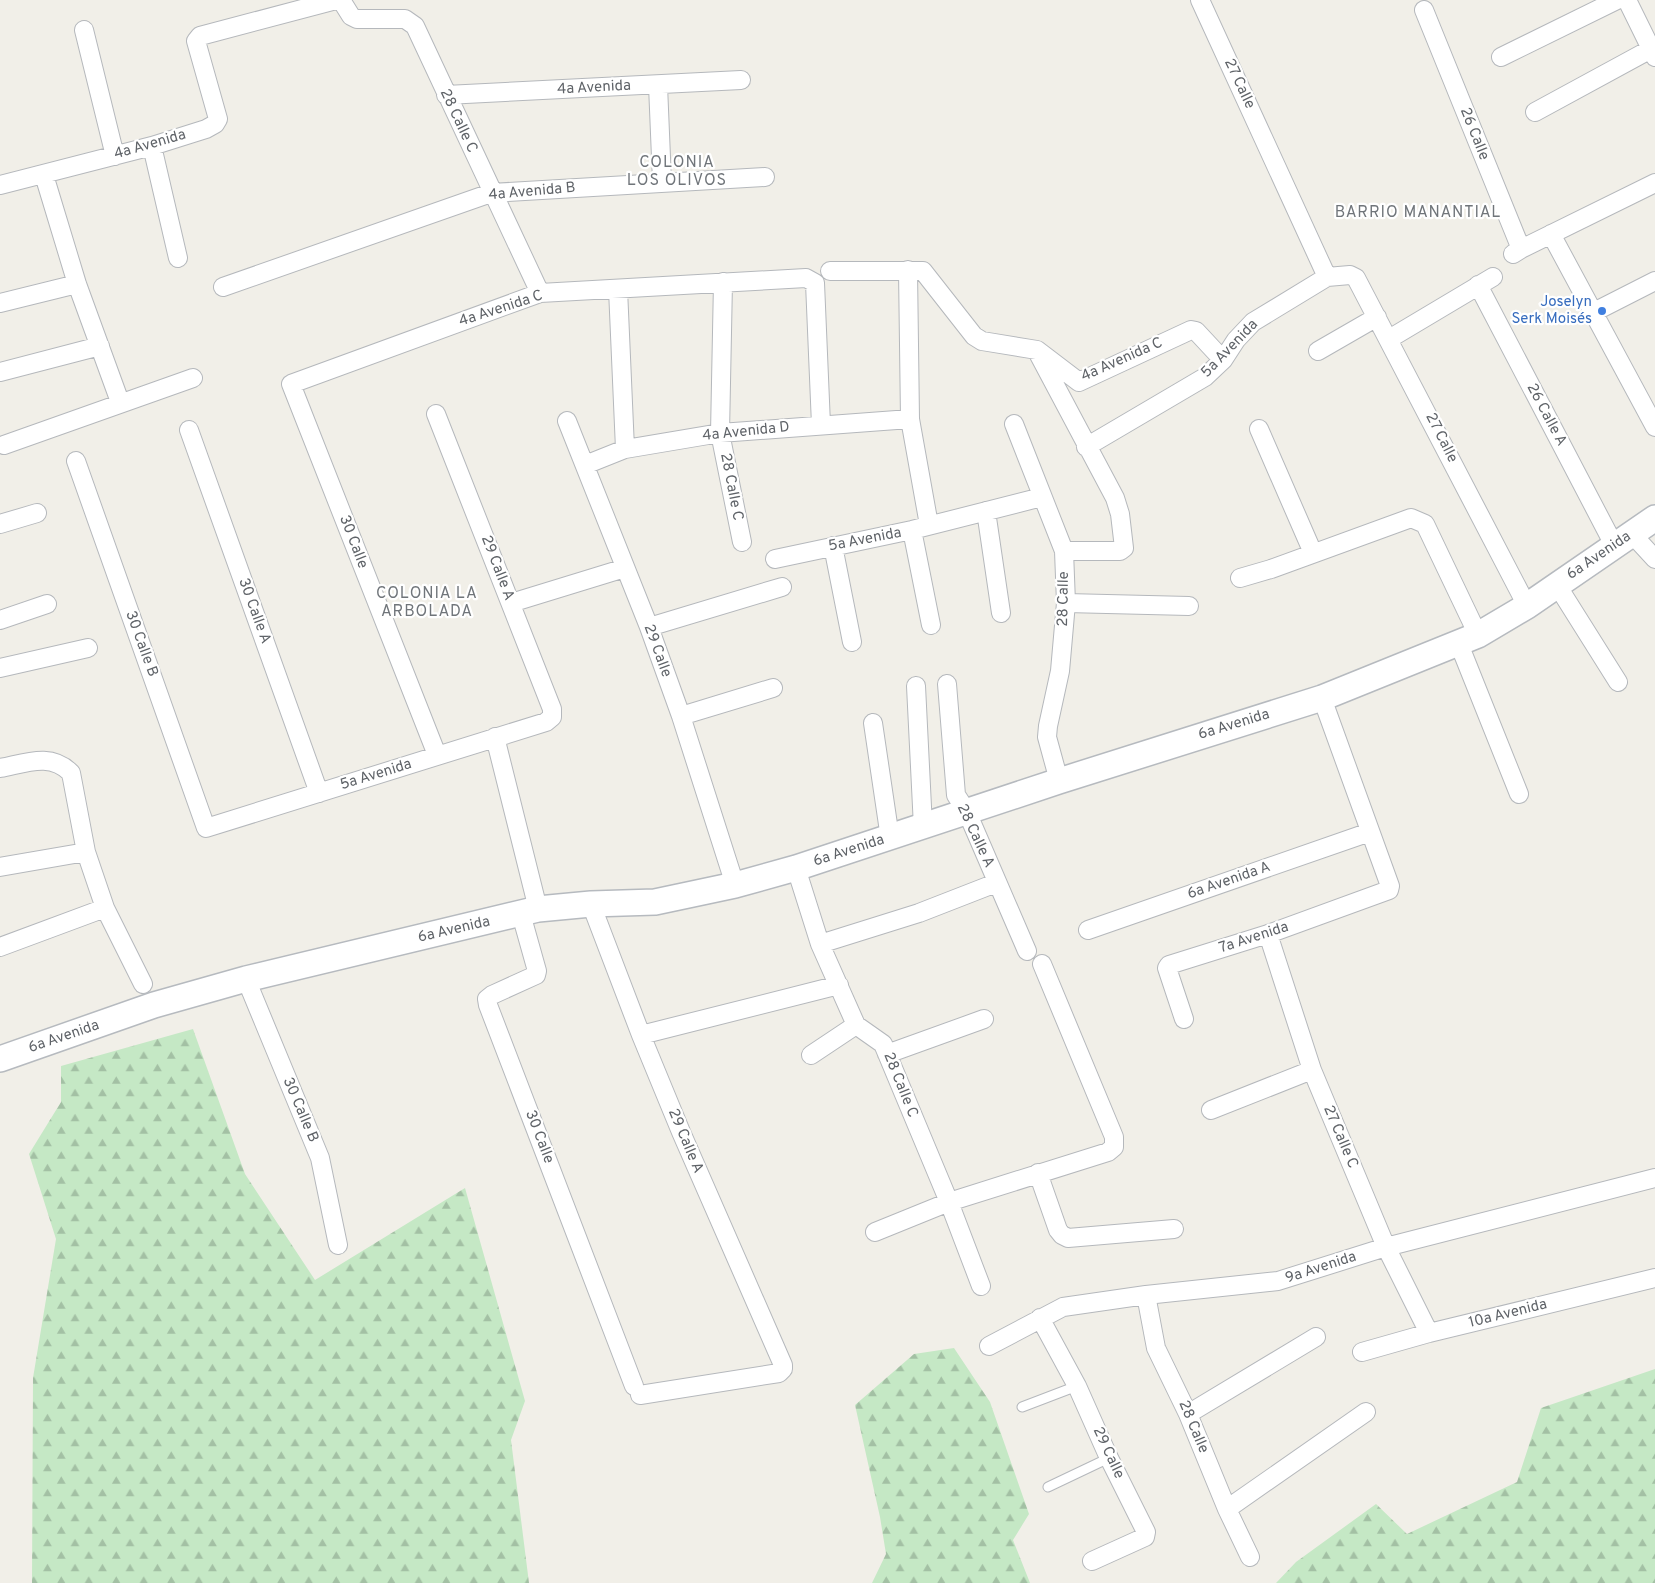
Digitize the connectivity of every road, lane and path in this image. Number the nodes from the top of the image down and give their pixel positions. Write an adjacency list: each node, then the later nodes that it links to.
1 (336, 0): 14 (street, 4a Avenida)
2 (342, 0): 12 (street, 28 Calle C)
3 (1200, 0): 27 (street, 27 Calle)
4 (1616, 0): 9 (street)
5 (1627, 0): 8 (street)
6 (1424, 10): 22 (street, 26 Calle)
7 (84, 30): 15 (street)
8 (1653, 53): 13 (street)
9 (1501, 57)
10 (741, 80): 11 (street, 4a Avenida)
11 (658, 85): 12 (street, 4a Avenida); 18 (street)
12 (446, 95): 21 (street, 28 Calle C)
13 (1536, 112)
14 (152, 146): 15 (street, 4a Avenida); 23 (street)
15 (115, 156): 16 (street, 4a Avenida)
16 (44, 175): 20 (street, 4a Avenida); 30 (street)
17 (765, 177): 18 (street, 4a Avenida B)
18 (662, 182): 21 (street, 4a Avenida B)
19 (1655, 183): 22 (street)
20 (0, 186)
21 (491, 193): 31 (street, 4a Avenida B); 33 (street, 28 Calle C)
22 (1551, 234): 35 (street)
23 (178, 258)
24 (908, 270): 25 (street, 4a Avenida C); 39 (street, 4a Avenida C); 47 (street)
25 (830, 271)
26 (1350, 275): 27 (street, 5a Avenida); 36 (street, 27 Calle)
27 (1327, 277): 41 (street, 5a Avenida)
28 (1655, 281): 35 (street)
29 (723, 282): 32 (street, 4a Avenida C); 50 (street, 4a Avenida C); 54 (street, 28 Calle C)
30 (77, 284): 34 (street); 38 (street)
31 (223, 287)
32 (618, 289): 33 (street, 4a Avenida C); 57 (street)
33 (540, 294): 44 (street, 4a Avenida C)
34 (0, 303)
35 (1594, 312): 51 (street)
36 (1377, 317): 37 (street, 27 Calle); 40 (street)
37 (1389, 339): 66 (street, 26 Calle A); 81 (street, 27 Calle)
38 (100, 346): 42 (street); 45 (street)
39 (1037, 350): 41 (street, 4a Avenida C); 56 (street)
40 (1318, 351)
41 (1223, 360): 56 (street, 5a Avenida)
42 (0, 372)
43 (193, 378): 45 (street)
44 (292, 384): 99 (street, 30 Calle)
45 (120, 402): 55 (street)
46 (436, 414): 77 (street, 29 Calle A)
47 (910, 419): 50 (street, 4a Avenida D); 65 (street)
48 (567, 422): 59 (street, 29 Calle)
49 (1014, 424): 60 (street, 28 Calle)
50 (821, 425): 54 (street, 4a Avenida D)
51 (1655, 427)
52 (1259, 429): 70 (street)
53 (189, 430): 102 (street, 30 Calle A)
54 (720, 433): 57 (street, 4a Avenida D); 67 (street, 28 Calle C)
55 (4, 445)
56 (1086, 447): 69 (street)
57 (625, 448): 59 (street, 4a Avenida D)
58 (76, 461): 106 (street, 30 Calle B)
59 (585, 465): 73 (street, 29 Calle)
60 (1042, 497): 61 (street, 5a Avenida); 69 (street, 28 Calle)
61 (986, 511): 65 (street, 5a Avenida); 82 (street)
62 (37, 513): 64 (street)
63 (1655, 518): 66 (street, 6a Avenida)
64 (0, 524)
65 (920, 528): 68 (street, 5a Avenida); 84 (street)
66 (1623, 539): 72 (street); 75 (street, 6a Avenida)
67 (742, 542)
68 (833, 546): 71 (street, 5a Avenida); 87 (street)
69 (1064, 551): 78 (street, 28 Calle)
70 (1313, 553): 74 (street); 86 (street)
71 (775, 559)
72 (1655, 559)
73 (625, 568): 77 (street); 85 (street, 29 Calle)
74 (1240, 578)
75 (1557, 585): 81 (street, 6a Avenida); 90 (street)
76 (782, 588): 85 (street)
77 (511, 603): 96 (street, 29 Calle A)
78 (1066, 603): 80 (street); 101 (street, 28 Calle)
79 (47, 604): 83 (street)
80 (1189, 606)
81 (1527, 606): 86 (street, 6a Avenida)
82 (1001, 613)
83 (0, 620)
84 (931, 625)
85 (649, 627): 95 (street, 29 Calle)
86 (1468, 640): 94 (street, 6a Avenida); 103 (street)
87 (852, 642)
88 (88, 648): 89 (street)
89 (0, 668)
90 (1618, 682)
91 (947, 684): 104 (street, 28 Calle A)
92 (916, 686): 105 (street)
93 (773, 688): 95 (street)
94 (1322, 698): 101 (street, 6a Avenida); 107 (street)
95 (681, 716): 113 (street, 29 Calle)
96 (546, 722): 98 (street, 5a Avenida)
97 (873, 723): 108 (street)
98 (495, 737): 99 (street, 5a Avenida); 116 (street, 30 Calle)
99 (437, 755): 102 (street, 5a Avenida)
100 (0, 768): 109 (street)
101 (1058, 781): 104 (street, 6a Avenida)
102 (319, 793): 106 (street, 5a Avenida)
103 (1519, 794)
104 (967, 812): 105 (street, 6a Avenida); 112 (street, 28 Calle A)
105 (923, 827): 108 (street, 6a Avenida)
106 (206, 828)
107 (1370, 832): 117 (street, 6a Avenida A); 118 (street, 7a Avenida)
108 (890, 838): 111 (street, 6a Avenida)
109 (86, 852): 110 (street); 115 (street)
110 (0, 867)
111 (796, 868): 113 (street, 6a Avenida); 119 (street)
112 (996, 883): 119 (street); 121 (street, 28 Calle A)
113 (735, 884): 114 (street, 6a Avenida)
114 (591, 904): 116 (street, 6a Avenida); 129 (street, 29 Calle A)
115 (105, 908): 120 (street); 124 (street)
116 (529, 912): 123 (street, 6a Avenida); 150 (street, 30 Calle)
117 (1088, 930)
118 (1268, 934): 127 (street, 7a Avenida); 133 (street, 27 Calle C)
119 (820, 944): 125 (street)
120 (0, 947)
121 (1027, 951)
122 (1042, 964): 135 (street)
123 (246, 979): 132 (street, 6a Avenida); 140 (street, 30 Calle B)
124 (143, 984)
125 (839, 985): 128 (street); 129 (street)
126 (984, 1019): 130 (street)
127 (1184, 1020)
128 (856, 1025): 130 (street, 28 Calle C); 131 (street)
129 (641, 1035): 150 (street, 29 Calle A)
130 (887, 1054): 137 (street, 28 Calle C)
131 (811, 1055)
132 (0, 1059)
133 (1312, 1070): 134 (street); 141 (street, 27 Calle C)
134 (1211, 1110)
135 (1038, 1172): 137 (street); 138 (street)
136 (1655, 1178): 141 (street, 9a Avenida)
137 (949, 1202): 139 (street); 143 (street, 28 Calle C)
138 (1174, 1229)
139 (875, 1232)
140 (338, 1245)
141 (1386, 1247): 144 (street, 9a Avenida); 146 (street, 27 Calle C)
142 (1655, 1278): 146 (street, 10a Avenida)
143 (981, 1286)
144 (1146, 1295): 145 (street, 9a Avenida); 154 (street, 28 Calle)
145 (1040, 1318): 148 (street, 9a Avenida); 151 (street, 29 Calle)
146 (1428, 1333): 149 (street, 10a Avenida)
147 (1316, 1337): 154 (street)
148 (989, 1346)
149 (1362, 1352)
150 (779, 1373)
151 (1077, 1386): 152 (lane); 155 (street, 29 Calle)
152 (1022, 1407)
153 (1366, 1412): 157 (street)
154 (1188, 1414): 157 (street, 28 Calle)
155 (1109, 1458): 156 (lane); 159 (street, 29 Calle)
156 (1048, 1487)
157 (1227, 1509): 158 (street, 28 Calle)
158 (1250, 1557)
159 (1092, 1562)

